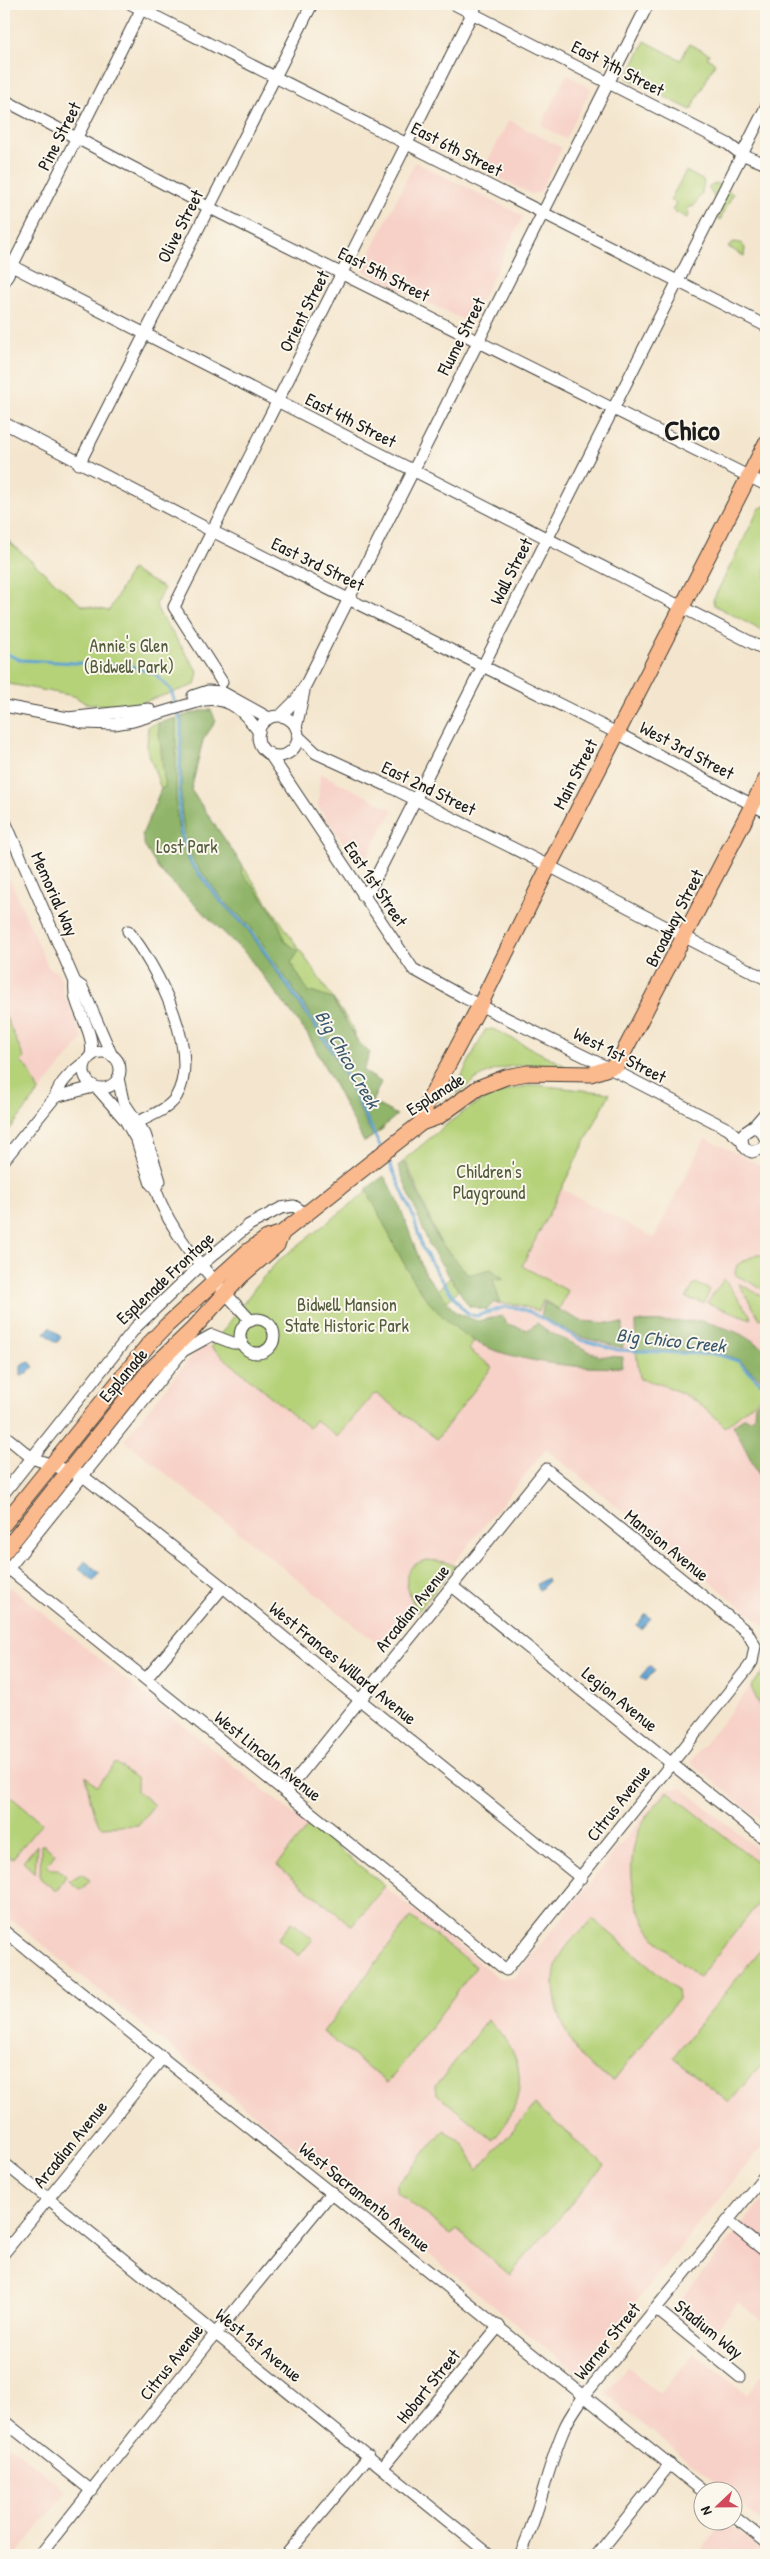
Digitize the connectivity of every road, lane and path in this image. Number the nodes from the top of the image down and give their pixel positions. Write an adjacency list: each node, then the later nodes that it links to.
1 (312, 4): 6 (street, Olive Street)
2 (454, 4): 5 (street, East 7th Street)
3 (648, 4): 7 (street, Flume Street)
4 (139, 5): 6 (street, East 6th Street); 10 (street, Pine Street)
5 (475, 8): 7 (street, East 7th Street); 11 (street, Orient Street)
6 (275, 76): 11 (street, East 6th Street); 14 (street, Olive Street)
7 (609, 83): 12 (street, East 7th Street); 15 (street, Flume Street)
8 (4, 100): 10 (street, East 5th Street)
9 (766, 107): 12 (street)
10 (78, 139): 14 (street, East 5th Street); 16 (street, Pine Street)
11 (408, 143): 15 (street, East 6th Street); 17 (street, Orient Street)
12 (741, 154): 13 (street, East 7th Street); 18 (street, Wall Street)
13 (766, 164)
14 (210, 208): 17 (street, East 5th Street); 21 (street, Olive Street)
15 (543, 212): 18 (street, East 6th Street); 22 (street, Flume Street)
16 (8, 265): 19 (street, Pine Street); 21 (street, East 4th Street)
17 (343, 273): 22 (street, East 5th Street); 23 (street, Orient Street)
18 (678, 280): 20 (street, East 6th Street); 24 (street, Wall Street)
19 (4, 282)
20 (766, 326)
21 (144, 333): 23 (street, East 4th Street); 27 (street, Olive Street)
22 (478, 341): 24 (street, East 5th Street); 28 (street, Flume Street)
23 (277, 402): 28 (street, East 4th Street); 31 (street, Orient Street)
24 (613, 409): 29 (street, East 5th Street); 32 (street, Wall Street)
25 (4, 423): 27 (street, East 3rd Street)
26 (766, 443): 29 (main road, Main Street)
27 (79, 464): 31 (street, East 3rd Street)
28 (412, 470): 32 (street, East 4th Street); 33 (street, Flume Street)
29 (750, 477): 30 (street, East 5th Street); 34 (main road, Main Street)
30 (766, 485)
31 (210, 530): 33 (street, East 3rd Street); 37 (street, Orient Street)
32 (546, 539): 34 (street, East 4th Street); 36 (street, Wall Street)
33 (348, 598): 36 (street, East 3rd Street); 38 (street, Flume Street)
34 (683, 608): 35 (street, East 4th Street); 44 (main road, Main Street)
35 (766, 650)
36 (483, 667): 44 (street, East 3rd Street); 47 (street, Wall Street)
37 (222, 682)
38 (306, 684): 41 (street, Flume Street); 43 (street, Flume Street)
39 (192, 700): 40 (street); 41 (street); 42 (street)
40 (4, 706)
41 (275, 717): 42 (street); 43 (street)
42 (259, 732): 45 (street)
43 (297, 732): 45 (street); 47 (street, East 2nd Street)
44 (617, 733): 48 (street, West 3rd Street); 50 (main road, Main Street)
45 (269, 753): 51 (street, East 1st Street)
46 (766, 779): 48 (main road, Broadway Street)
47 (415, 800): 50 (street, East 2nd Street); 51 (street, Wall Street)
48 (760, 809): 53 (main road, Broadway Street)
49 (4, 819): 55 (street, Memorial Way)
50 (549, 866): 53 (street, East 2nd Street); 56 (main road, Main Street)
51 (363, 896): 56 (street, East 1st Street)
52 (128, 931): 64 (street)
53 (685, 938): 54 (street, East 2nd Street); 59 (main road, Broadway Street)
54 (766, 979)
55 (75, 982): 57 (street, Memorial Way); 58 (street, Memorial Way)
56 (480, 1005): 59 (street, West 1st Street); 65 (main road, Main Street)
57 (112, 1056): 58 (street); 60 (street)
58 (88, 1058): 61 (street); 62 (street)
59 (609, 1069): 65 (main road, Esplanade); 68 (street, West 1st Street)
60 (118, 1078): 61 (street); 64 (street)
61 (95, 1088): 62 (street); 70 (street)
62 (55, 1097): 69 (street)
63 (766, 1112): 66 (street)
64 (138, 1122): 70 (street)
65 (421, 1123): 71 (main road, Esplanade)
66 (753, 1127): 67 (street); 68 (street)
67 (766, 1134): 68 (street)
68 (741, 1140)
69 (4, 1160)
70 (155, 1188): 73 (street)
71 (306, 1214): 72 (main road, Esplanade); 73 (street, Esplenade Frontage)
72 (282, 1233): 74 (main road, Esplanade); 75 (main road, Esplanade)
73 (201, 1265): 74 (street); 79 (street, Esplenade Frontage)
74 (214, 1280): 75 (street); 80 (main road, Esplanade)
75 (225, 1292): 76 (street); 82 (main road, Esplanade)
76 (251, 1321): 77 (street); 77 (street)
77 (242, 1343): 83 (street)
78 (4, 1435): 79 (street, West Frances Willard Avenue)
79 (32, 1458): 80 (street, West Frances Willard Avenue); 84 (street, Esplenade Frontage)
80 (51, 1465): 82 (street, West Frances Willard Avenue); 85 (main road, Esplanade)
81 (546, 1468): 88 (street, Arcadian Avenue); 90 (street, Mansion Avenue)
82 (68, 1471): 83 (street, West Frances Willard Avenue); 86 (main road, Esplanade)
83 (83, 1476): 87 (street); 89 (street, West Frances Willard Avenue)
84 (4, 1493)
85 (4, 1524)
86 (4, 1552)
87 (5, 1571): 91 (street, West Lincoln Avenue)
88 (452, 1586): 92 (street, Arcadian Avenue); 93 (street, Legion Avenue)
89 (223, 1587): 91 (street); 92 (street, West Frances Willard Avenue)
90 (755, 1654): 93 (street, Citrus Avenue)
91 (146, 1679): 94 (street, West Lincoln Avenue)
92 (360, 1700): 94 (street, Arcadian Avenue); 96 (street, West Frances Willard Avenue)
93 (672, 1763): 95 (street, Legion Avenue); 96 (street, Citrus Avenue)
94 (286, 1792): 98 (street, West Lincoln Avenue)
95 (766, 1840)
96 (581, 1878): 98 (street, Citrus Avenue)
97 (4, 1931): 99 (street, West Sacramento Avenue)
98 (506, 1970)
99 (163, 2057): 102 (street, West Sacramento Avenue); 103 (street, Arcadian Avenue)
100 (4, 2163): 103 (street, West 1st Avenue)
101 (766, 2174): 104 (street, Warner Street)
102 (332, 2192): 108 (street, West Sacramento Avenue); 109 (street, Citrus Avenue)
103 (48, 2198): 106 (street, Arcadian Avenue); 109 (street, West 1st Avenue)
104 (728, 2221): 105 (street); 107 (street, Warner Street)
105 (766, 2252)
106 (4, 2253)
107 (656, 2309): 110 (street, Stadium Way); 111 (street, Warner Street)
108 (499, 2326): 111 (street, West Sacramento Avenue); 115 (street, Hobart Street)
109 (216, 2333): 113 (street, West 1st Avenue); 117 (street, Citrus Avenue)
110 (740, 2377)
111 (584, 2396): 114 (street, West Sacramento Avenue); 124 (street, Warner Street)
112 (4, 2421): 117 (street)
113 (369, 2456): 115 (street, West 1st Avenue); 122 (street)
114 (670, 2464): 116 (street, West Sacramento Avenue); 120 (street)
115 (383, 2467): 123 (street, West 1st Avenue)
116 (692, 2482)
117 (92, 2491): 121 (street, Citrus Avenue)
118 (742, 2523): 119 (street)
119 (766, 2542)
120 (601, 2554)
121 (40, 2555)
122 (286, 2555)
123 (490, 2555)
124 (520, 2555)

